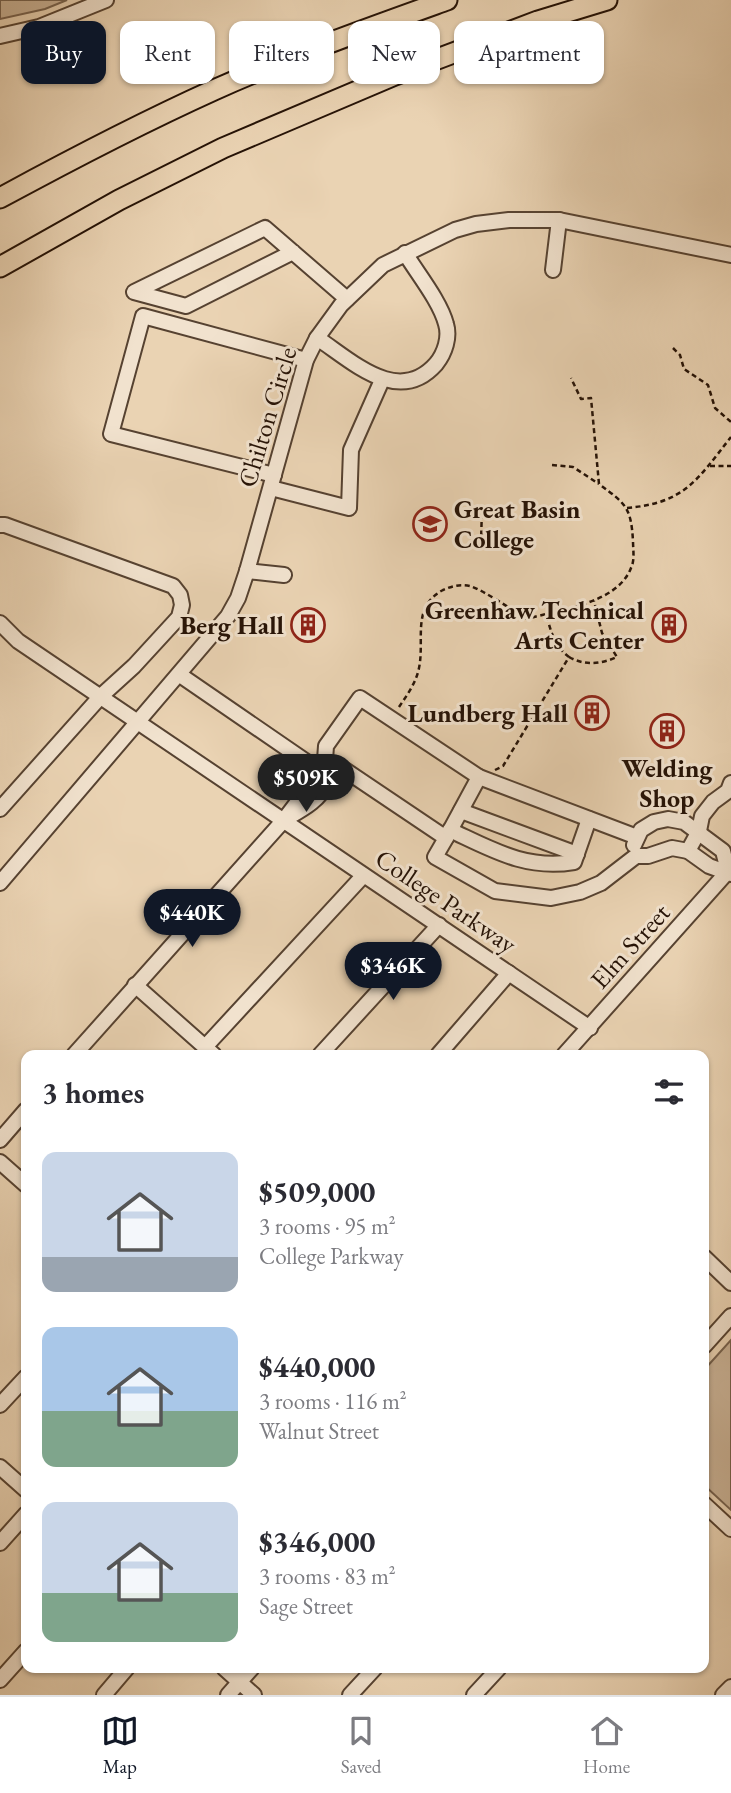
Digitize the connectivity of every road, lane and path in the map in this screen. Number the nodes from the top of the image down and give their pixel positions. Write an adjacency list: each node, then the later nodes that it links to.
1 (106, 0): 4 (street)
2 (447, 0): 5 (highway)
3 (607, 0): 10 (highway)
4 (0, 36)
5 (0, 198)
6 (559, 220): 8 (street, Chilton Circle); 9 (street, Chilton Circle); 11 (street)
7 (293, 252): 7 (street); 12 (street)
8 (405, 253): 12 (street, Chilton Circle); 17 (street)
9 (731, 255)
10 (0, 267)
11 (553, 270)
12 (347, 299): 13 (street, Chilton Circle)
13 (317, 338): 15 (street, Chilton Circle); 17 (street)
14 (673, 348): 18 (path)
15 (306, 360): 23 (street, Chilton Circle); 23 (street)
16 (570, 378): 24 (path)
17 (383, 380): 23 (street)
18 (731, 422)
19 (731, 437): 21 (path)
20 (552, 465): 24 (path)
21 (708, 466): 22 (path); 26 (path)
22 (731, 466)
23 (272, 481): 29 (street, Chilton Circle)
24 (599, 484): 26 (path)
25 (482, 506): 28 (path)
26 (627, 508): 31 (path)
27 (0, 526): 36 (street)
28 (481, 544)
29 (247, 571): 30 (street); 35 (street, Chilton Circle)
30 (284, 575)
31 (593, 600): 32 (path); 34 (path)
32 (546, 613): 34 (path); 37 (path)
33 (0, 623): 36 (street, College Parkway)
34 (569, 657): 39 (path)
35 (180, 675): 38 (street, Chilton Circle); 40 (street)
36 (101, 696): 38 (street, College Parkway); 43 (street)
37 (392, 719): 40 (street); 41 (street)
38 (139, 722): 46 (street, College Parkway); 55 (street, Chilton Circle)
39 (503, 765)
40 (326, 775): 46 (street); 48 (street)
41 (479, 777): 44 (street); 45 (street)
42 (731, 783): 47 (street)
43 (0, 809)
44 (461, 811): 48 (street); 51 (street)
45 (589, 819): 49 (street); 51 (street)
46 (284, 820): 54 (street, College Parkway); 58 (street)
47 (699, 831): 49 (street); 50 (street); 53 (street)
48 (448, 834): 51 (street); 52 (street)
49 (637, 837): 52 (street)
50 (688, 851): 52 (street); 53 (street)
51 (577, 854)
52 (636, 856)
53 (730, 871): 59 (street, Elm Street)
54 (363, 876): 56 (street, College Parkway); 62 (street)
55 (0, 883)
56 (439, 925): 57 (street, College Parkway); 63 (street)
57 (509, 973): 59 (street, College Parkway); 64 (street)
58 (135, 985): 60 (street); 61 (street)
59 (590, 1028): 65 (street, Elm Street)
60 (78, 1050)
61 (208, 1050)
62 (210, 1050)
63 (325, 1050)
64 (442, 1050)
65 (569, 1050)
66 (21, 1116): 67 (street)
67 (0, 1140)
68 (0, 1162): 69 (street)
69 (21, 1181)
70 (709, 1263): 71 (street)
71 (731, 1283)
72 (731, 1316): 73 (street)
73 (709, 1340)
74 (21, 1382): 75 (street)
75 (0, 1405)
76 (0, 1467): 77 (street)
77 (21, 1486)
78 (709, 1509): 80 (street)
79 (21, 1520): 81 (street)
80 (731, 1529)
81 (0, 1543)
82 (21, 1657): 88 (street)
83 (123, 1673): 91 (street)
84 (229, 1673): 89 (street)
85 (247, 1673): 89 (street)
86 (370, 1673): 94 (street)
87 (494, 1673): 95 (street)
88 (0, 1680)
89 (239, 1682): 92 (street); 93 (street)
90 (731, 1686): 96 (street)
91 (104, 1695)
92 (228, 1695)
93 (254, 1695)
94 (349, 1695)
95 (474, 1695)
96 (723, 1695)

